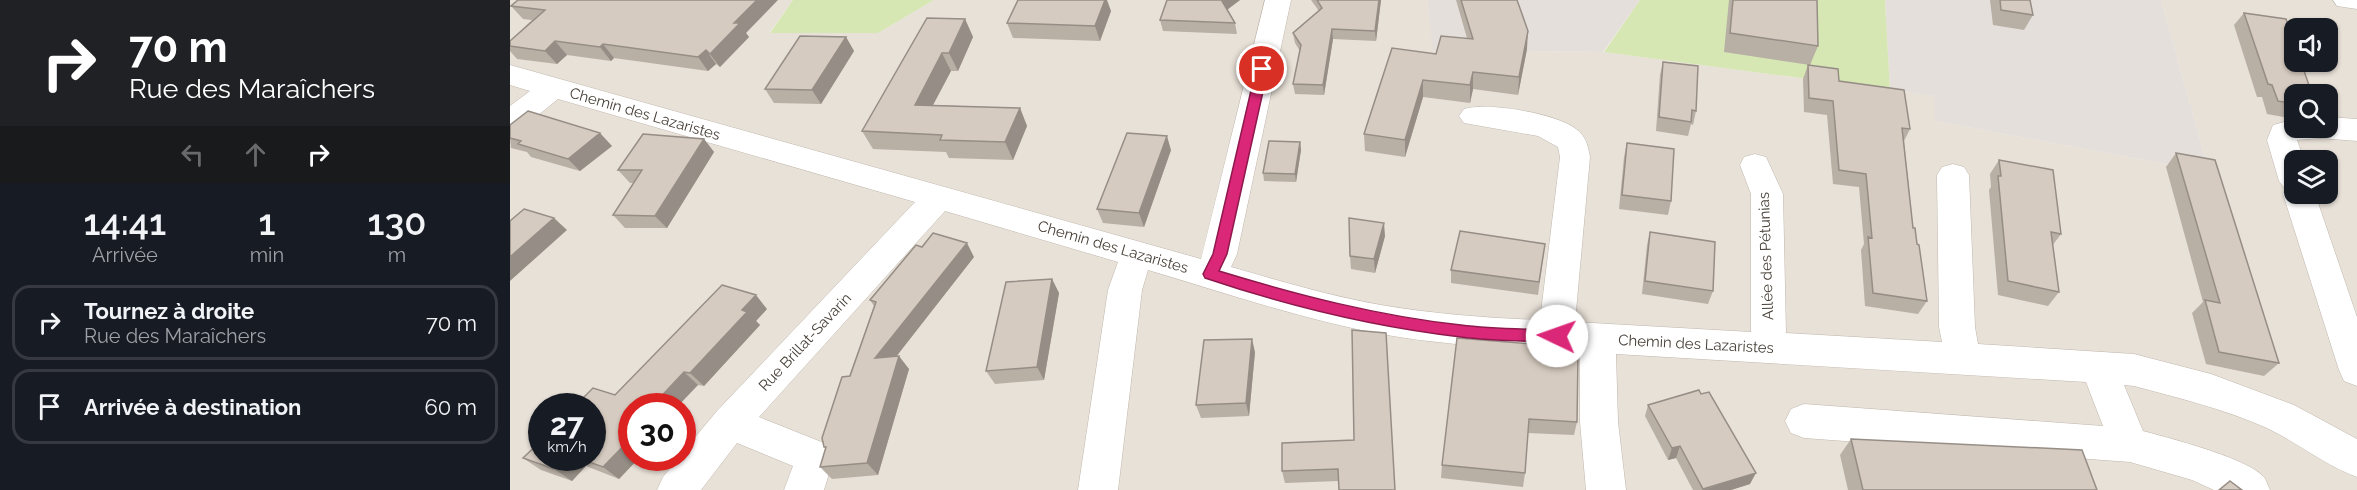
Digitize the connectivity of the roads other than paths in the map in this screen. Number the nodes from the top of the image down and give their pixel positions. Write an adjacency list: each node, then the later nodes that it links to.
1 (1278, 0): 15 (street)
2 (2346, 0): 3 (street)
3 (2357, 1)
4 (510, 75): 5 (street, Chemin des Lazaristes)
5 (553, 88): 7 (street); 12 (street, Chemin des Lazaristes)
6 (1474, 117): 16 (street)
7 (510, 122)
8 (2357, 130): 9 (street)
9 (2285, 150)
10 (1755, 165): 18 (street, Allée des Pétunias)
11 (1953, 175): 19 (street)
12 (938, 198): 14 (street, Chemin des Lazaristes); 23 (street, Rue Brillat-Savarin)
13 (2302, 204): 21 (street)
14 (1137, 254): 15 (street, Chemin des Lazaristes); 28 (street)
15 (1210, 274): 16 (street, Chemin des Lazaristes)
16 (1557, 336): 17 (street, Chemin des Lazaristes)
17 (1598, 338): 18 (street, Chemin des Lazaristes); 29 (street)
18 (1769, 348): 19 (street, Chemin des Lazaristes)
19 (1964, 358): 20 (street, Chemin des Lazaristes)
20 (2098, 367): 24 (street); 25 (street, Chemin des Lazaristes)
21 (2357, 370)
22 (1804, 422): 24 (street)
23 (730, 423): 26 (street, Rue Brillat-Savarin); 27 (street)
24 (2130, 445): 30 (street)
25 (2357, 459)
26 (677, 490)
27 (804, 490)
28 (1098, 490)
29 (1606, 490)
30 (2250, 490)

